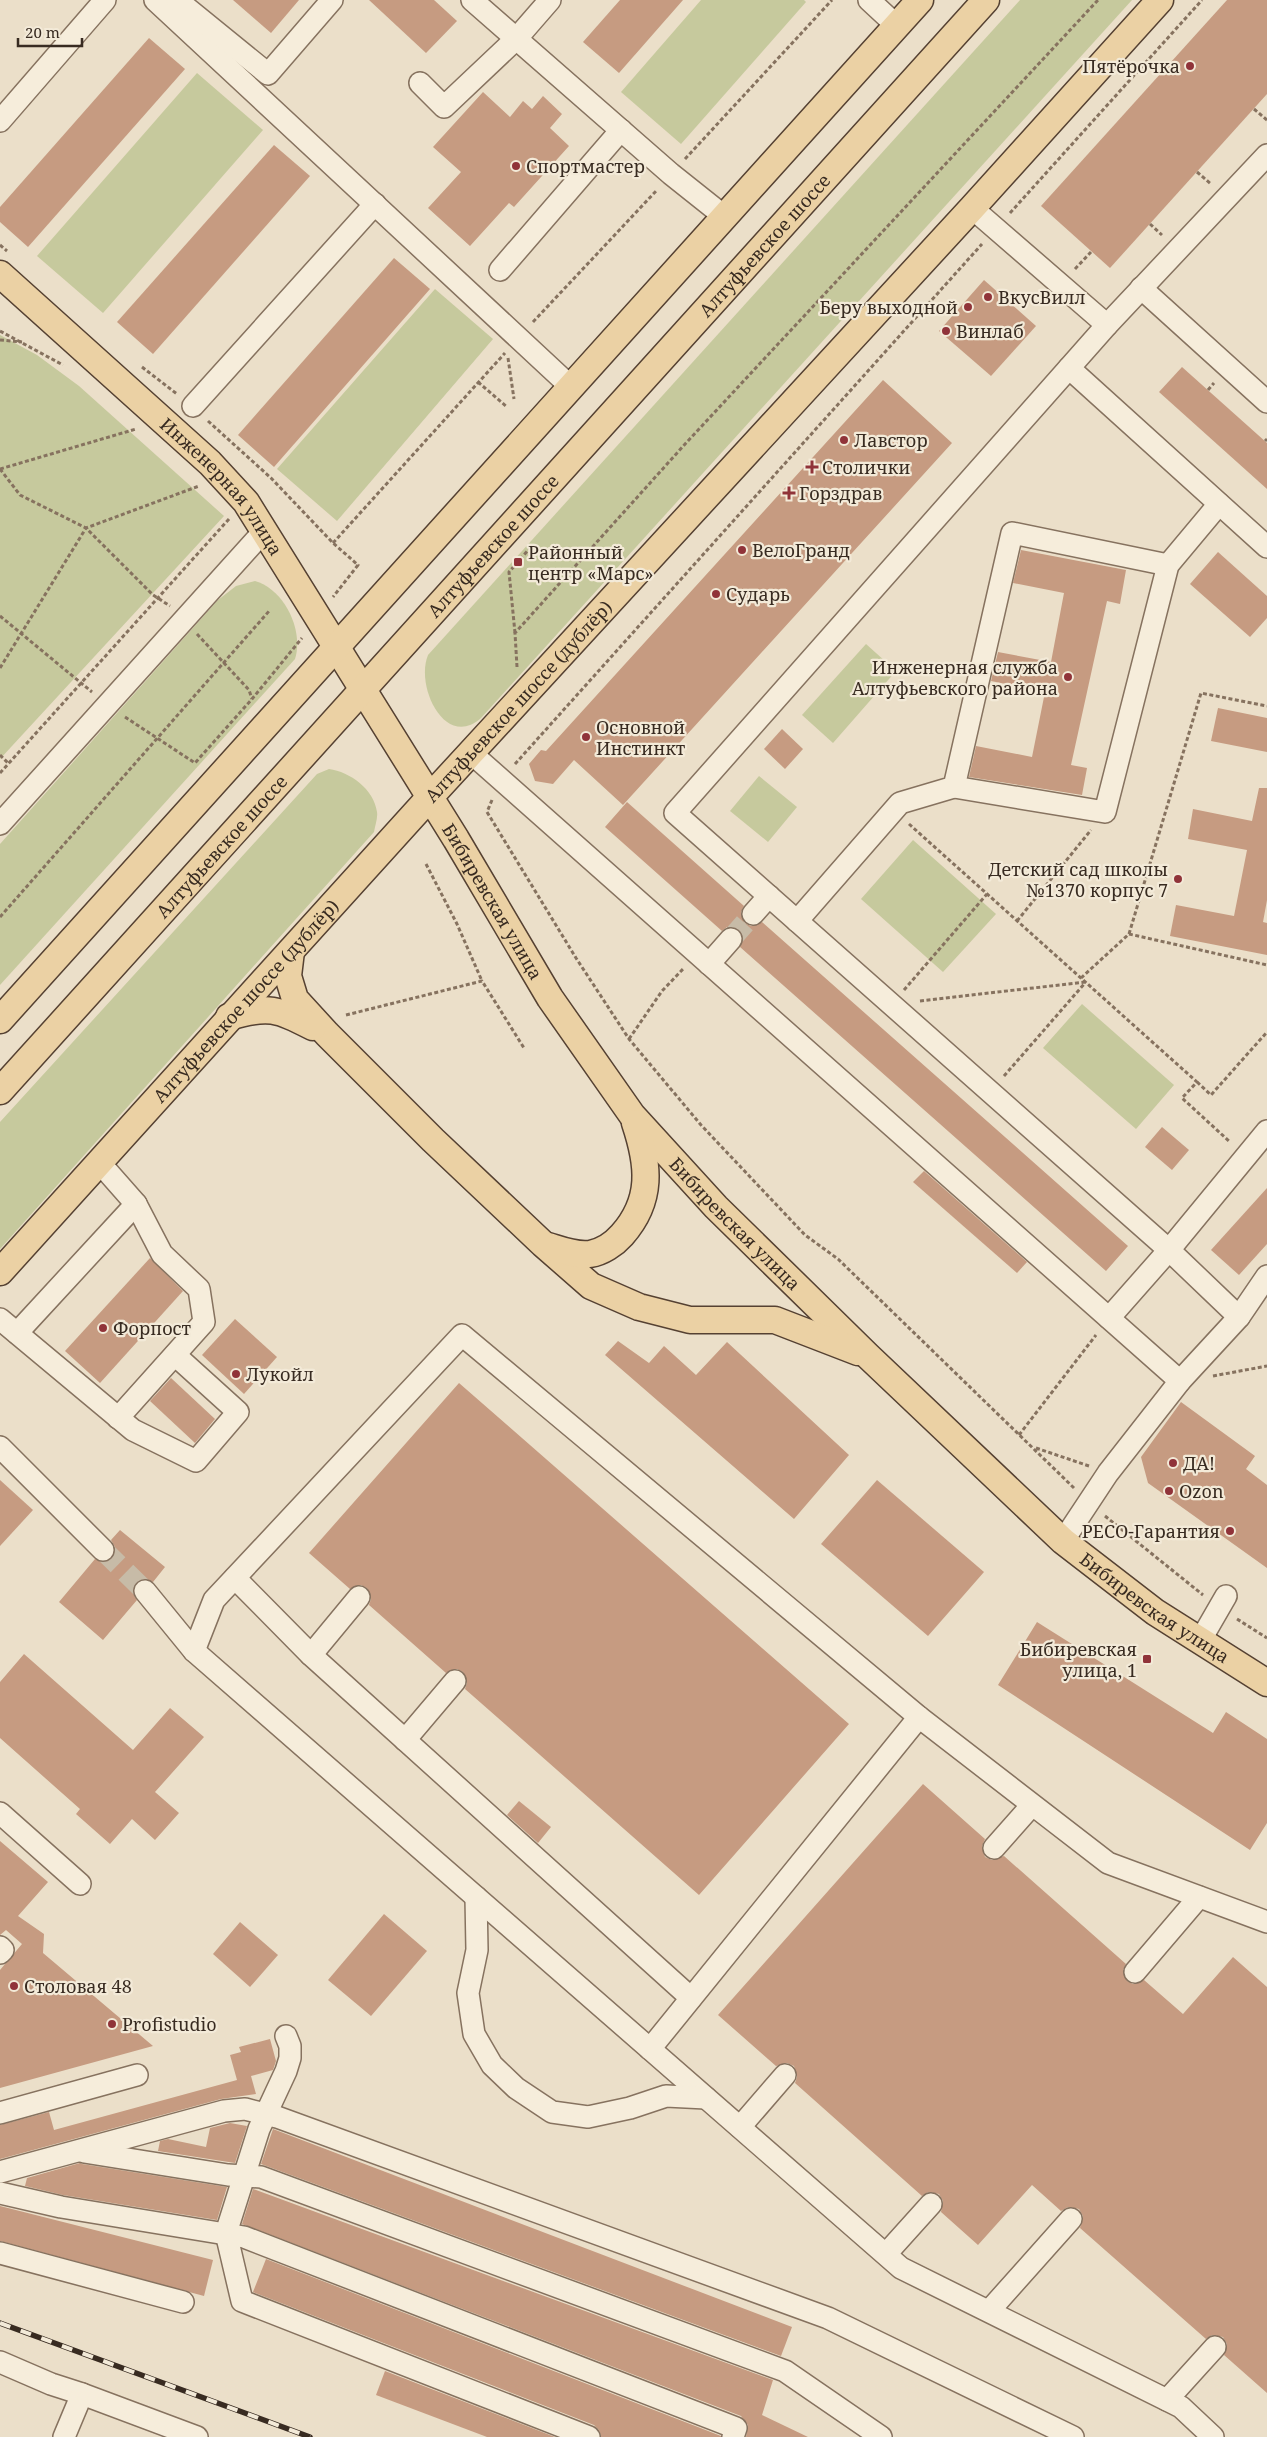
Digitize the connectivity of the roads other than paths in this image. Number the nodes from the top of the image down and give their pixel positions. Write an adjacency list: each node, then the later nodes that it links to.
1 (105, 0): 14 (street)
2 (156, 0): 17 (street)
3 (177, 0): 4 (street)
4 (332, 0)
5 (472, 0): 12 (street)
6 (550, 0): 12 (street)
7 (869, 0): 11 (street)
8 (920, 0): 11 (main road)
9 (986, 0): 35 (main road, Алтуфьевское шоссе)
10 (1160, 0): 18 (main road, Алтуфьевское шоссе (дублёр))
11 (897, 26): 19 (main road)
12 (517, 38): 13 (street); 15 (street)
13 (420, 83)
14 (0, 121)
15 (621, 130): 19 (street); 20 (street)
16 (1267, 155): 22 (street)
17 (375, 204): 27 (street); 29 (street)
18 (972, 208): 24 (street); 36 (main road, Алтуфьевское шоссе (дублёр))
19 (725, 217): 27 (main road)
20 (500, 270)
21 (0, 274): 25 (main road, Инженерная улица)
22 (1141, 288): 24 (street); 28 (street)
23 (0, 293): 25 (main road, Инженерная улица)
24 (1107, 325): 26 (street)
25 (72, 356): 31 (main road, Инженерная улица)
26 (1069, 368): 30 (street); 40 (street)
27 (571, 387): 34 (main road)
28 (1267, 402)
29 (193, 406)
30 (1219, 504): 32 (street); 33 (street)
31 (264, 531): 34 (main road, Инженерная улица); 39 (street)
32 (1267, 547)
33 (1168, 565): 37 (street); 37 (street)
34 (336, 646): 35 (main road, Бибиревская улица); 47 (main road)
35 (363, 690): 38 (main road, Бибиревская улица); 49 (main road, Алтуфьевское шоссе)
36 (471, 753): 38 (main road, Алтуфьевское шоссе (дублёр)); 45 (street)
37 (954, 787): 42 (street)
38 (430, 797): 44 (main road, Алтуфьевское шоссе (дублёр)); 50 (main road, Бибиревская улица)
39 (0, 824)
40 (769, 896): 41 (street); 42 (street)
41 (753, 914)
42 (797, 921): 55 (street)
43 (731, 939): 45 (street)
44 (291, 951): 46 (main road, Алтуфьевское шоссе (дублёр)); 48 (main road)
45 (703, 958): 59 (street)
46 (229, 1017): 48 (main road); 52 (main road, Алтуфьевское шоссе (дублёр))
47 (0, 1020)
48 (327, 1034): 54 (main road)
49 (0, 1091)
50 (632, 1115): 54 (main road); 63 (main road, Бибиревская улица)
51 (1267, 1132): 55 (street)
52 (99, 1162): 53 (street); 56 (main road, Алтуфьевское шоссе (дублёр))
53 (136, 1204): 61 (street); 62 (street)
54 (543, 1244): 63 (main road)
55 (1169, 1250): 58 (street); 59 (street)
56 (0, 1272)
57 (1267, 1276): 58 (street)
58 (1239, 1317): 64 (street)
59 (1109, 1318): 64 (street)
60 (0, 1319): 61 (street)
61 (17, 1333): 65 (street)
62 (175, 1355): 65 (street); 65 (street)
63 (868, 1356): 67 (main road, Бибиревская улица)
64 (1180, 1382): 67 (street)
65 (118, 1418)
66 (0, 1447): 68 (street)
67 (1063, 1541): 73 (main road, Бибиревская улица)
68 (103, 1550)
69 (235, 1578): 74 (street); 75 (street); 78 (street)
70 (145, 1591): 74 (street)
71 (359, 1597): 75 (street)
72 (1223, 1602): 73 (street)
73 (1200, 1641): 77 (main road, Бибиревская улица)
74 (194, 1651): 85 (street)
75 (311, 1655): 79 (street)
76 (455, 1681): 79 (street)
77 (1267, 1682)
78 (919, 1717): 80 (street); 90 (street)
79 (405, 1740): 90 (street)
80 (1032, 1805): 82 (street); 84 (street)
81 (0, 1813): 83 (street)
82 (994, 1848)
83 (80, 1884)
84 (1199, 1896): 86 (street); 89 (street)
85 (476, 1897): 92 (street); 95 (street)
86 (1267, 1922)
87 (0, 1947): 88 (street)
88 (0, 1953)
89 (1135, 1972)
90 (691, 1998): 92 (street)
91 (286, 2036): 97 (street)
92 (650, 2049): 95 (street)
93 (137, 2075): 96 (street)
94 (785, 2075): 98 (street)
95 (706, 2098): 98 (street)
96 (0, 2113)
97 (266, 2114): 99 (street); 101 (street); 119 (street)
98 (740, 2127): 107 (street)
99 (76, 2151): 100 (street); 101 (street)
100 (0, 2172)
101 (245, 2175): 105 (street); 118 (street)
102 (0, 2194): 105 (street)
103 (931, 2204): 107 (street)
104 (1070, 2219): 109 (street)
105 (226, 2233): 116 (street); 117 (street)
106 (0, 2253): 108 (street)
107 (886, 2254): 109 (street)
108 (184, 2302)
109 (989, 2311): 113 (street)
110 (1215, 2347): 113 (street)
111 (0, 2362): 112 (street)
112 (82, 2394): 114 (street); 115 (street)
113 (1167, 2400): 120 (street)
114 (64, 2437)
115 (197, 2437)
116 (589, 2437)
117 (734, 2437)
118 (882, 2437)
119 (1073, 2437)
120 (1213, 2437)

